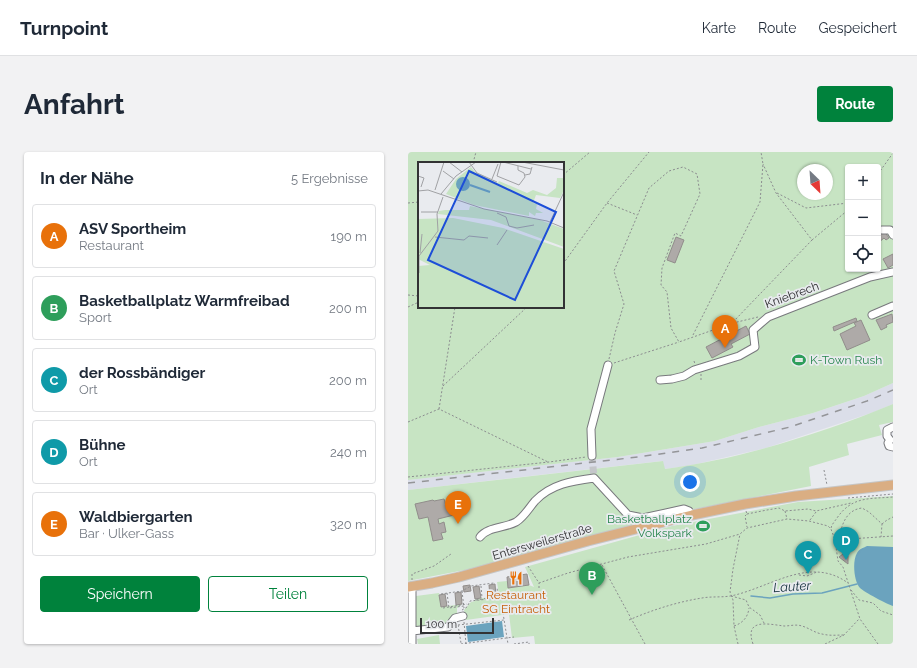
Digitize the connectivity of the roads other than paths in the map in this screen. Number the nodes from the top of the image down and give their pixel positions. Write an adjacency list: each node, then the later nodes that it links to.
1 (882, 230): 2 (street)
2 (893, 235)
3 (893, 272): 7 (street, Kniebrech)
4 (893, 306): 5 (street)
5 (872, 315)
6 (608, 365): 11 (street)
7 (660, 380)
8 (893, 427): 9 (street)
9 (892, 439): 10 (street)
10 (893, 447)
11 (592, 456)
12 (893, 479): 14 (main road, Entersweilerstraße)
13 (893, 486): 14 (main road, Entersweilerstraße)
14 (824, 493): 15 (main road, Entersweilerstraße)
15 (692, 515): 16 (street); 17 (main road, Entersweilerstraße)
16 (480, 537)
17 (411, 584): 19 (street)
18 (461, 613): 19 (street)
19 (410, 629): 20 (street)
20 (410, 642)

